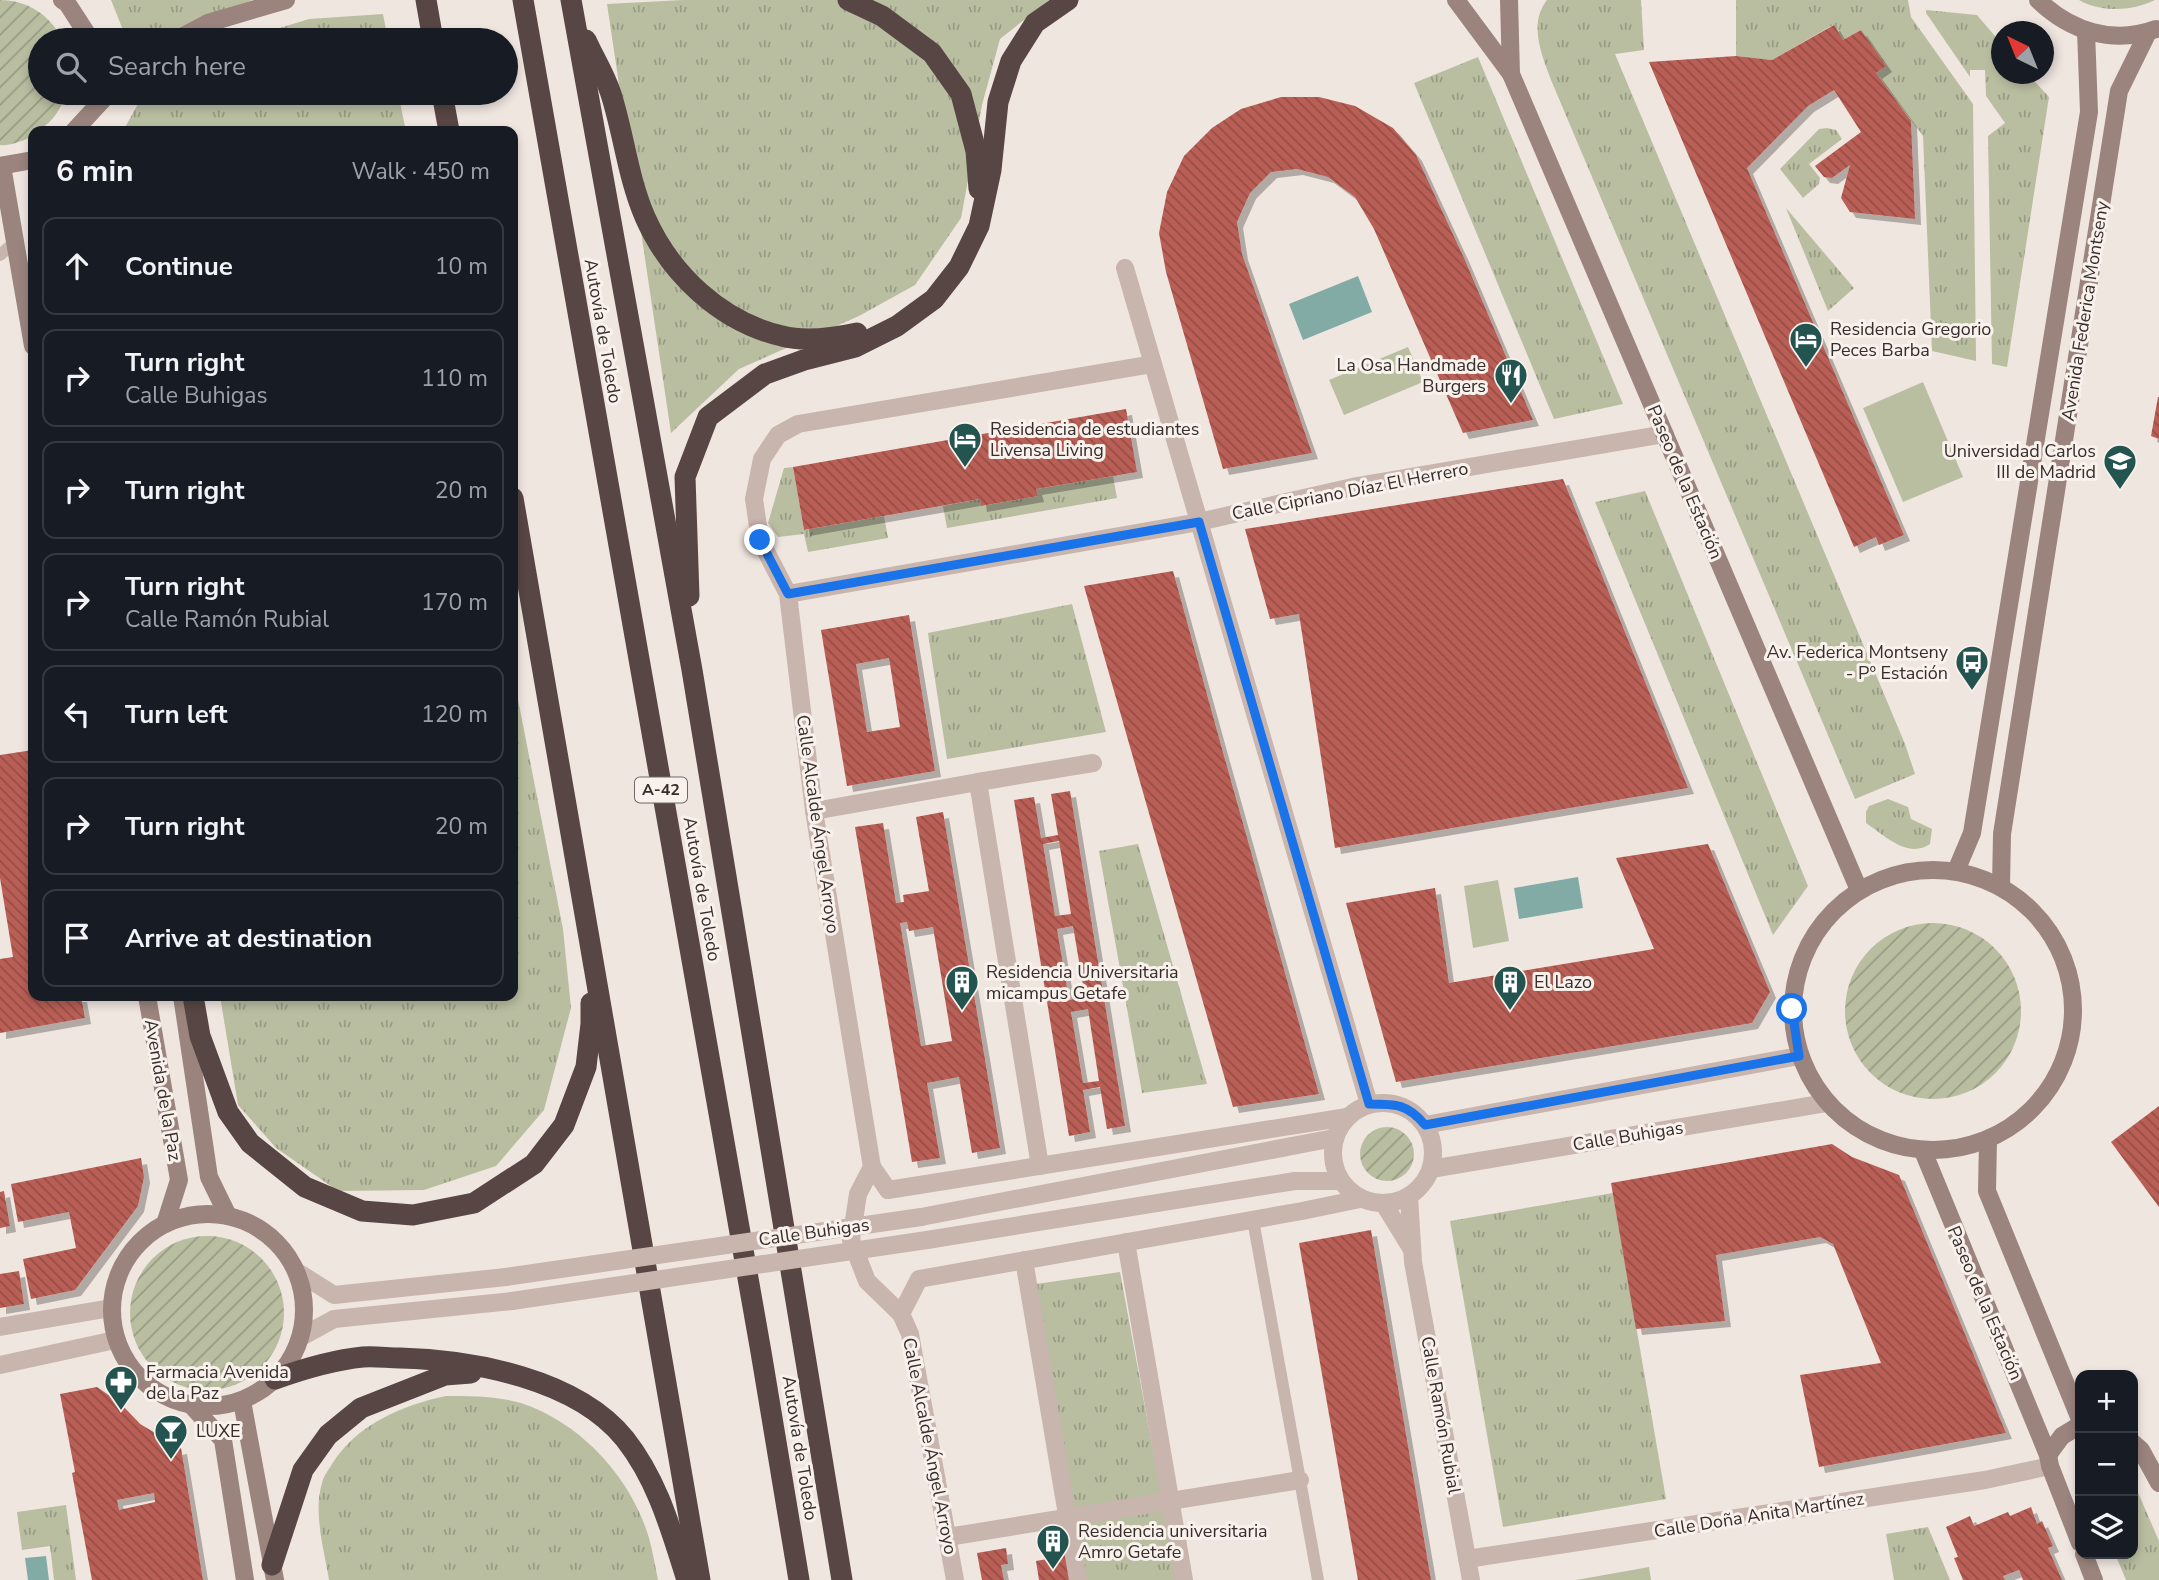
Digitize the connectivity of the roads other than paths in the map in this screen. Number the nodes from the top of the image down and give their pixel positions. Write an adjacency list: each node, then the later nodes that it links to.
1 (62, 0): 11 (street)
2 (286, 0): 12 (street)
3 (426, 0): 13 (highway)
4 (523, 0): 94 (highway, Autovía de Toledo / A-42)
5 (848, 0): 24 (highway)
6 (1069, 0): 24 (highway)
7 (1456, 0): 16 (street, Paseo de la Estación)
8 (1509, 0): 16 (street, Paseo de la Estación)
9 (2038, 0): 15 (street)
10 (572, 7): 29 (highway); 35 (highway, Autovía de Toledo / A-42)
11 (84, 28)
12 (199, 28)
13 (431, 28)
14 (2153, 30): 15 (street); 40 (street, Avenida Federica Montseny)
15 (2086, 31): 39 (street, Avenida Federica Montseny)
16 (1511, 74): 31 (street, Paseo de la Estación)
17 (87, 105): 20 (street)
18 (98, 105): 20 (street)
19 (444, 105): 21 (highway)
20 (81, 125)
21 (448, 126)
22 (28, 161): 23 (street)
23 (1, 166): 25 (street)
24 (979, 226): 29 (highway)
25 (15, 242): 26 (lane); 28 (street)
26 (0, 255)
27 (1125, 268): 30 (street)
28 (28, 317)
29 (897, 326): 35 (highway)
30 (1153, 364): 32 (street); 34 (street, Calle Alcalde Ángel Arroyo)
31 (1665, 434): 32 (street, Calle Cipriano Díaz El Herrero); 41 (street, Paseo de la Estación)
32 (1199, 522): 34 (street, Calle Cipriano Díaz El Herrero); 48 (street)
33 (518, 527): 42 (highway)
34 (788, 594): 38 (street, Calle Alcalde Ángel Arroyo)
35 (692, 670): 95 (highway, Autovía de Toledo / A-42)
36 (1093, 763): 37 (street)
37 (978, 782): 38 (street); 54 (street)
38 (814, 811): 55 (street, Calle Alcalde Ángel Arroyo)
39 (1956, 871): 40 (street); 41 (street)
40 (2001, 886): 52 (street)
41 (1860, 890): 46 (street)
42 (590, 942): 45 (highway); 93 (highway)
43 (148, 1001): 63 (street, Avenida de la Paz)
44 (183, 1001): 61 (street, Avenida de la Paz)
45 (194, 1001)
46 (1799, 1056): 47 (street); 50 (street)
47 (1826, 1103): 53 (street); 56 (street, Calle Buhigas)
48 (1369, 1104): 49 (street); 50 (street)
49 (1347, 1117): 51 (street); 54 (street)
50 (1425, 1125): 56 (street)
51 (1334, 1138): 57 (street); 67 (street, Calle Buhigas, bridge)
52 (1988, 1140): 53 (street); 78 (street)
53 (1923, 1152): 81 (street, Paseo de la Estación)
54 (1040, 1166): 55 (street)
55 (872, 1167): 69 (street, Calle Alcalde Ángel Arroyo)
56 (1431, 1169): 58 (street)
57 (1340, 1181): 59 (street); 71 (street, Calle Buhigas, bridge)
58 (1409, 1196): 60 (street); 65 (street, Calle Ramón Rubial)
59 (1360, 1199): 60 (street); 62 (street)
60 (1384, 1204): 65 (street, Calle Ramón Rubial)
61 (228, 1216): 63 (street); 67 (street)
62 (1253, 1220): 64 (street); 82 (lane)
63 (166, 1224): 68 (street)
64 (1126, 1242): 66 (street); 84 (street)
65 (1412, 1249): 88 (street, Calle Ramón Rubial)
66 (1024, 1260): 69 (street); 85 (street)
67 (296, 1271): 71 (street)
68 (111, 1308): 70 (street); 72 (street)
69 (901, 1314): 87 (street, Calle Alcalde Ángel Arroyo)
70 (0, 1327)
71 (301, 1337): 75 (street)
72 (115, 1340): 73 (street); 77 (street)
73 (0, 1365)
74 (505, 1371): 75 (highway); 90 (highway); 92 (highway)
75 (275, 1379): 76 (street)
76 (242, 1401): 77 (street); 90 (street)
77 (192, 1406): 91 (street)
78 (2075, 1407)
79 (2075, 1428): 81 (street)
80 (2138, 1447): 83 (street)
81 (2049, 1460): 86 (street, Paseo de la Estación); 88 (street, Calle Doña Anita Martínez)
82 (1300, 1480): 84 (street); 99 (lane)
83 (2159, 1483)
84 (1171, 1501): 85 (street); 98 (street)
85 (1068, 1517): 87 (street); 97 (street)
86 (2075, 1530)
87 (948, 1537): 96 (street, Calle Alcalde Ángel Arroyo)
88 (1467, 1559): 100 (street, Calle Ramón Rubial)
89 (2086, 1559): 101 (street)
90 (274, 1572)
91 (245, 1580)
92 (687, 1580)
93 (700, 1580)
94 (799, 1580)
95 (842, 1580)
96 (955, 1580)
97 (1078, 1580)
98 (1184, 1580)
99 (1318, 1580)
100 (1471, 1580)
101 (2094, 1580)

